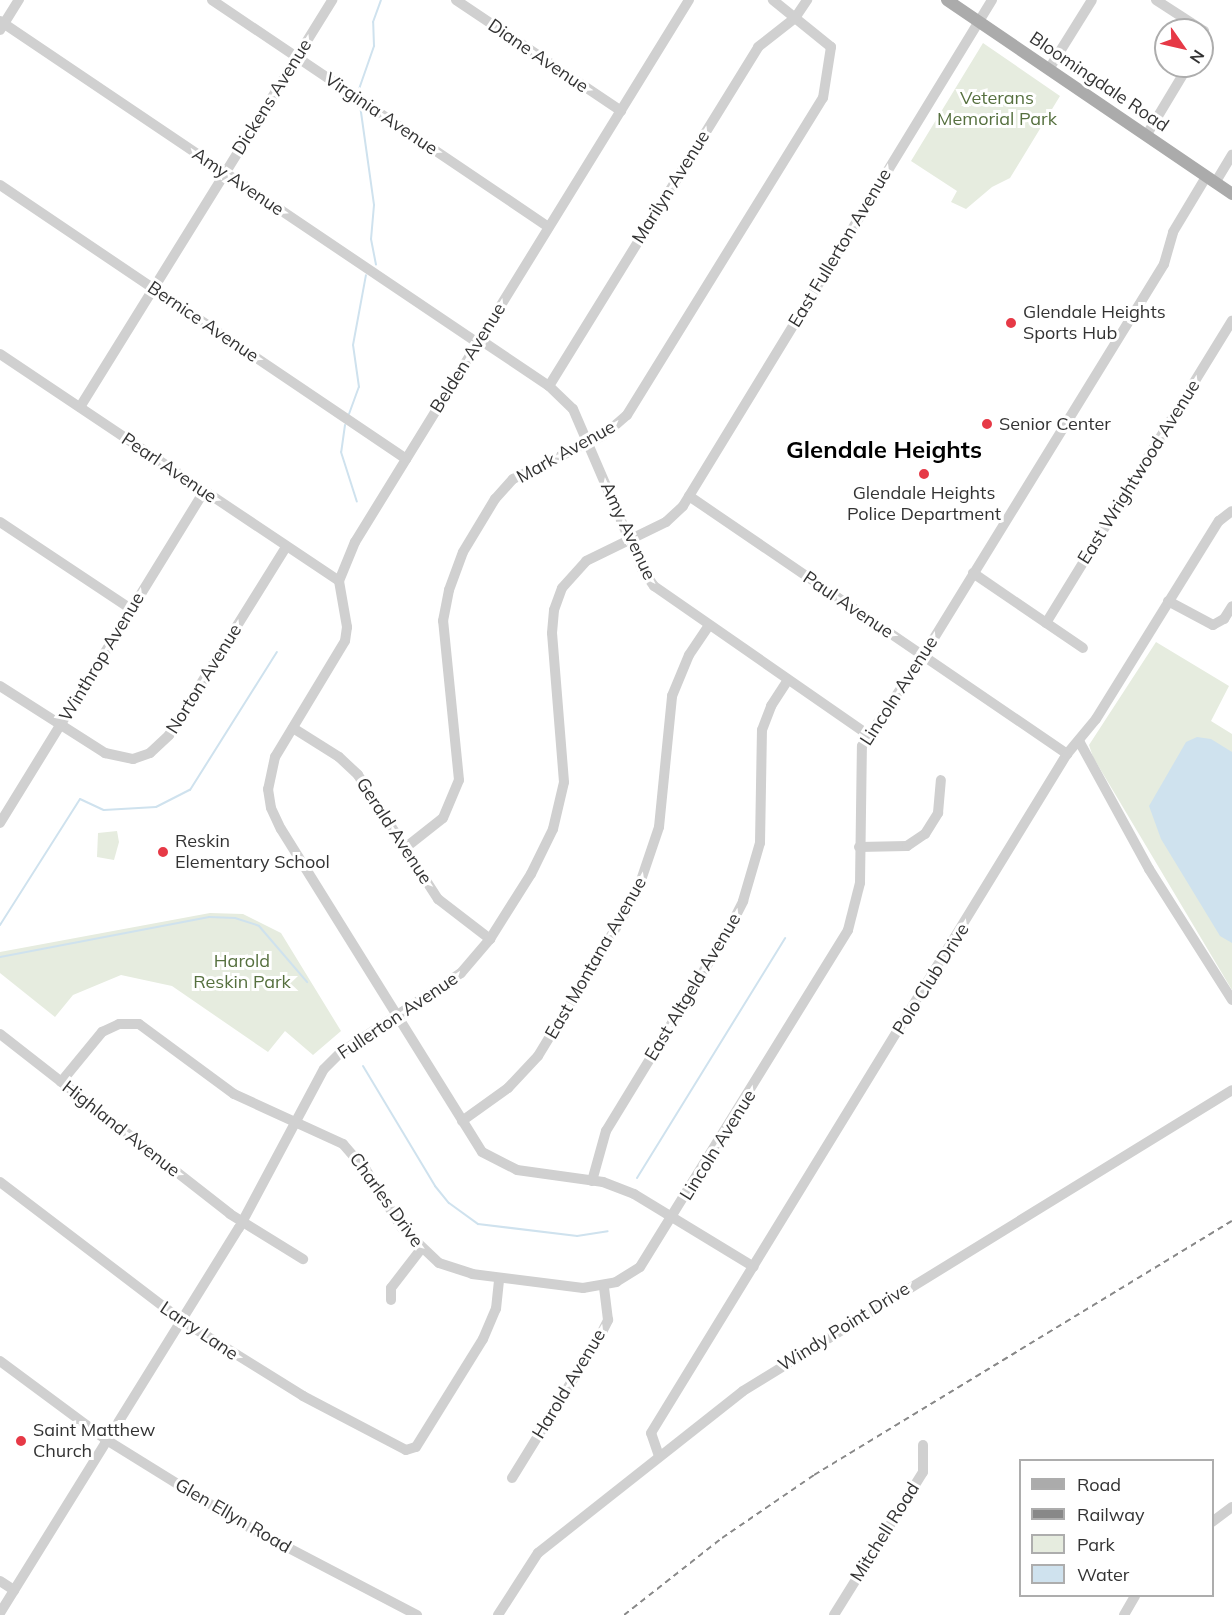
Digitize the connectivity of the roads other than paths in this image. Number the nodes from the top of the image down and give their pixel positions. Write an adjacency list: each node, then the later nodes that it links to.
1 (18, 0): 15 (street)
2 (213, 0): 16 (street, Virginia Avenue)
3 (332, 0): 16 (street, Dickens Avenue)
4 (456, 0): 19 (street, Diane Avenue)
5 (689, 0): 19 (street, Belden Avenue)
6 (773, 0): 12 (street)
7 (807, 0): 12 (street, Marilyn Avenue)
8 (947, 0): 14 (main road, Bloomingdale Road)
9 (992, 0): 14 (street, East Fullerton Avenue)
10 (1092, 0): 17 (street)
11 (1156, 0): 13 (street)
12 (795, 18): 31 (street, Marilyn Avenue); 33 (street, Mark Avenue)
13 (1184, 18)
14 (979, 22): 17 (main road, Bloomingdale Road); 36 (street, East Fullerton Avenue)
15 (1, 25): 22 (street, Amy Avenue)
16 (297, 57): 22 (street, Dickens Avenue); 26 (street, Virginia Avenue)
17 (1049, 69): 20 (main road, Bloomingdale Road)
18 (1181, 78): 20 (street)
19 (621, 111): 26 (street, Belden Avenue)
20 (1146, 136): 23 (main road, Bloomingdale Road)
21 (1232, 155): 23 (street, Lincoln Avenue)
22 (225, 173): 27 (street, Dickens Avenue); 29 (street, Amy Avenue)
23 (1211, 180): 25 (main road, Bloomingdale Road); 41 (street, Lincoln Avenue)
24 (0, 185): 27 (street, Bernice Avenue)
25 (1232, 194)
26 (549, 227): 29 (street, Belden Avenue)
27 (153, 289): 32 (street, Dickens Avenue); 34 (street, Bernice Avenue)
28 (1232, 321): 46 (street, East Wrightwood Avenue)
29 (478, 341): 31 (street, Amy Avenue); 34 (street, Belden Avenue)
30 (0, 354): 32 (street, Pearl Avenue)
31 (549, 386): 33 (street, Amy Avenue)
32 (80, 407): 35 (street, Pearl Avenue)
33 (588, 442): 39 (street, Amy Avenue); 60 (street, Mark Avenue)
34 (406, 459): 42 (street, Belden Avenue)
35 (204, 491): 40 (street, Pearl Avenue); 45 (street, Winthrop Avenue)
36 (689, 496): 39 (street, Fullerton Avenue); 49 (street, Paul Avenue)
37 (1232, 511): 43 (street, Polo Club Drive)
38 (0, 522): 45 (street)
39 (628, 538): 47 (street, Amy Avenue); 61 (street, Fullerton Avenue)
40 (286, 547): 42 (street, Pearl Avenue); 52 (street, Norton Avenue)
41 (974, 573): 46 (street); 49 (street, Lincoln Avenue)
42 (339, 581): 53 (street)
43 (1168, 601): 44 (street); 55 (street, Polo Club Drive)
44 (1232, 606)
45 (131, 609): 52 (street, Winthrop Avenue)
46 (1046, 623): 48 (street)
47 (709, 626): 50 (street, Amy Avenue); 67 (street, East Montana Avenue)
48 (1083, 648)
49 (922, 656): 54 (street, Lincoln Avenue); 56 (street, Paul Avenue)
50 (788, 680): 54 (street, Amy Avenue); 70 (street, East Altgeld Avenue)
51 (0, 686): 52 (street, Norton Avenue)
52 (60, 725): 58 (street, Winthrop Avenue)
53 (293, 728): 60 (street, Gerald Avenue); 63 (street)
54 (868, 735): 59 (street, Lincoln Avenue)
55 (1079, 741): 56 (street, Polo Club Drive); 62 (street)
56 (1067, 754): 76 (street, Polo Club Drive)
57 (941, 780): 59 (street)
58 (0, 823)
59 (859, 847): 71 (street, Lincoln Avenue)
60 (405, 848): 61 (street, Gerald Avenue)
61 (490, 939): 63 (street, Fullerton Avenue)
62 (1232, 1000)
63 (397, 1015): 67 (street); 68 (street, Fullerton Avenue)
64 (0, 1034): 65 (street, Highland Avenue)
65 (61, 1082): 68 (street, Charles Drive); 72 (street, Highland Avenue)
66 (1232, 1090): 84 (street, Windy Point Drive)
67 (462, 1121): 70 (street)
68 (296, 1122): 72 (street, Fullerton Avenue); 73 (street, Charles Drive)
69 (0, 1182): 80 (street, Larry Lane)
70 (591, 1182): 71 (street)
71 (673, 1217): 74 (street, Lincoln Avenue); 76 (street)
72 (243, 1222): 75 (street, Highland Avenue); 80 (street, Fullerton Avenue)
73 (421, 1249): 77 (street, Charles Drive); 79 (street)
74 (648, 1257): 78 (street, Charles Drive)
75 (303, 1259)
76 (754, 1267): 84 (street, Polo Club Drive)
77 (499, 1278): 78 (street, Charles Drive); 80 (street, Larry Lane)
78 (604, 1286): 85 (street, Harold Avenue)
79 (391, 1300)
80 (181, 1320): 82 (street, Fullerton Avenue)
81 (0, 1361): 82 (street, Glen Ellyn Road)
82 (105, 1439): 89 (street, Fullerton Avenue); 92 (street, Glen Ellyn Road)
83 (923, 1445): 94 (street, Mitchell Road)
84 (659, 1456): 93 (street, Windy Point Drive)
85 (512, 1478)
86 (1232, 1507): 87 (street)
87 (1214, 1520)
88 (0, 1581): 89 (street)
89 (14, 1590): 91 (street, Fullerton Avenue)
90 (1135, 1597): 95 (street)
91 (0, 1613)
92 (417, 1615)
93 (498, 1615)
94 (834, 1615)
95 (1124, 1615)

